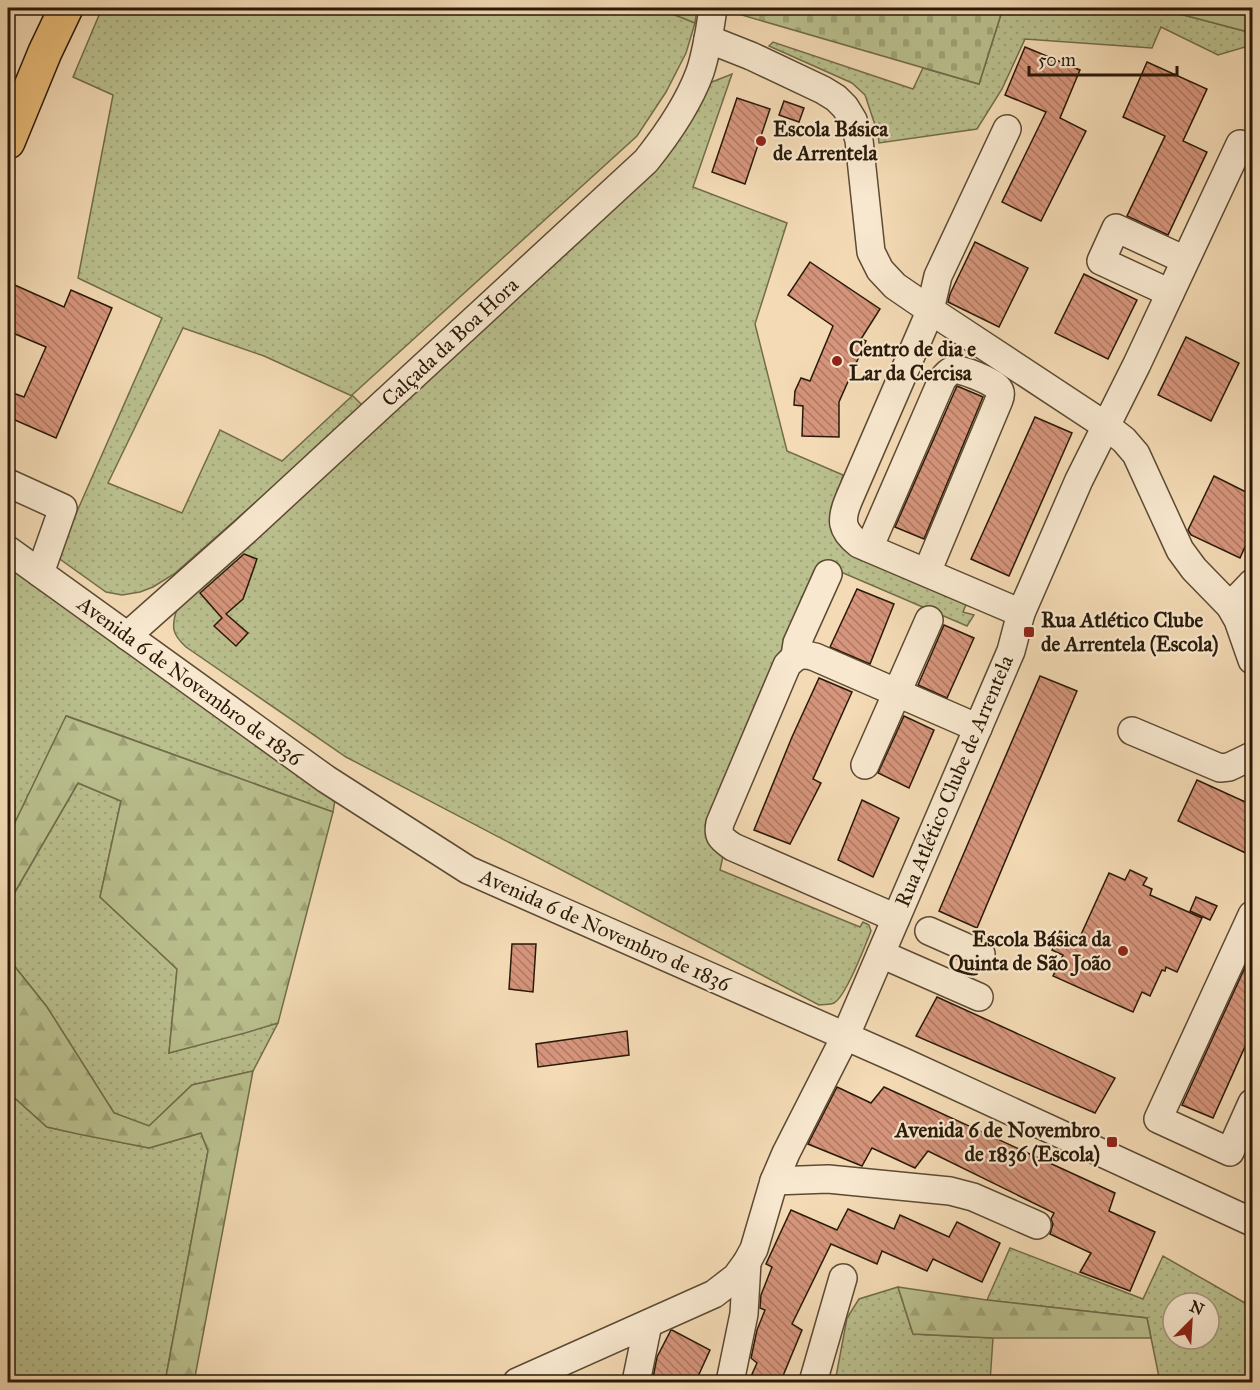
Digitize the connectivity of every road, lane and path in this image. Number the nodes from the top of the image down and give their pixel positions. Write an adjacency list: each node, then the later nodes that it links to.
1 (66, 8): 5 (main road)
2 (713, 8): 3 (street, Calçada da Boa Hora)
3 (708, 39): 9 (street); 21 (street, Calçada da Boa Hora)
4 (1007, 129): 9 (street)
5 (8, 142)
6 (1240, 144): 7 (street, Rua Atlético Clube de Arrentela)
7 (1185, 260): 8 (street, Rua Atlético Clube de Arrentela); 8 (street)
8 (1170, 293): 10 (street, Rua Atlético Clube de Arrentela)
9 (930, 310): 10 (street); 12 (street)
10 (1106, 426): 18 (street); 19 (street, Rua Atlético Clube de Arrentela)
11 (8, 483): 15 (street)
12 (869, 548): 14 (street); 14 (street)
13 (8, 550): 15 (street, Avenida 6 de Novembro de 1836)
14 (927, 572): 19 (street)
15 (40, 573): 21 (street, Avenida 6 de Novembro de 1836)
16 (828, 574): 22 (street)
17 (1252, 583): 18 (street)
18 (1230, 606): 23 (street)
19 (1021, 613): 25 (street, Rua Atlético Clube de Arrentela)
20 (929, 620): 24 (street)
21 (127, 636): 35 (street, Avenida 6 de Novembro de 1836)
22 (795, 656): 24 (street); 30 (street)
23 (1252, 660)
24 (897, 692): 25 (street); 28 (street)
25 (978, 728): 30 (street, Rua Atlético Clube de Arrentela)
26 (1132, 731): 27 (street)
27 (1252, 756)
28 (865, 765)
29 (1252, 915): 36 (street)
30 (896, 918): 32 (street, Rua Atlético Clube de Arrentela)
31 (929, 931): 33 (street)
32 (880, 954): 33 (street); 35 (street, Rua Atlético Clube de Arrentela)
33 (948, 983): 34 (street)
34 (979, 997)
35 (845, 1037): 37 (street, Rua Atlético Clube de Arrentela); 38 (street, Avenida 6 de Novembro de 1836)
36 (1252, 1103)
37 (774, 1181): 39 (street); 40 (street, Rua Atlético Clube de Arrentela)
38 (1252, 1222)
39 (1037, 1225)
40 (747, 1262): 42 (street); 45 (street)
41 (843, 1278): 46 (street)
42 (648, 1324): 43 (street); 44 (street)
43 (517, 1383)
44 (636, 1383)
45 (730, 1383)
46 (813, 1383)

